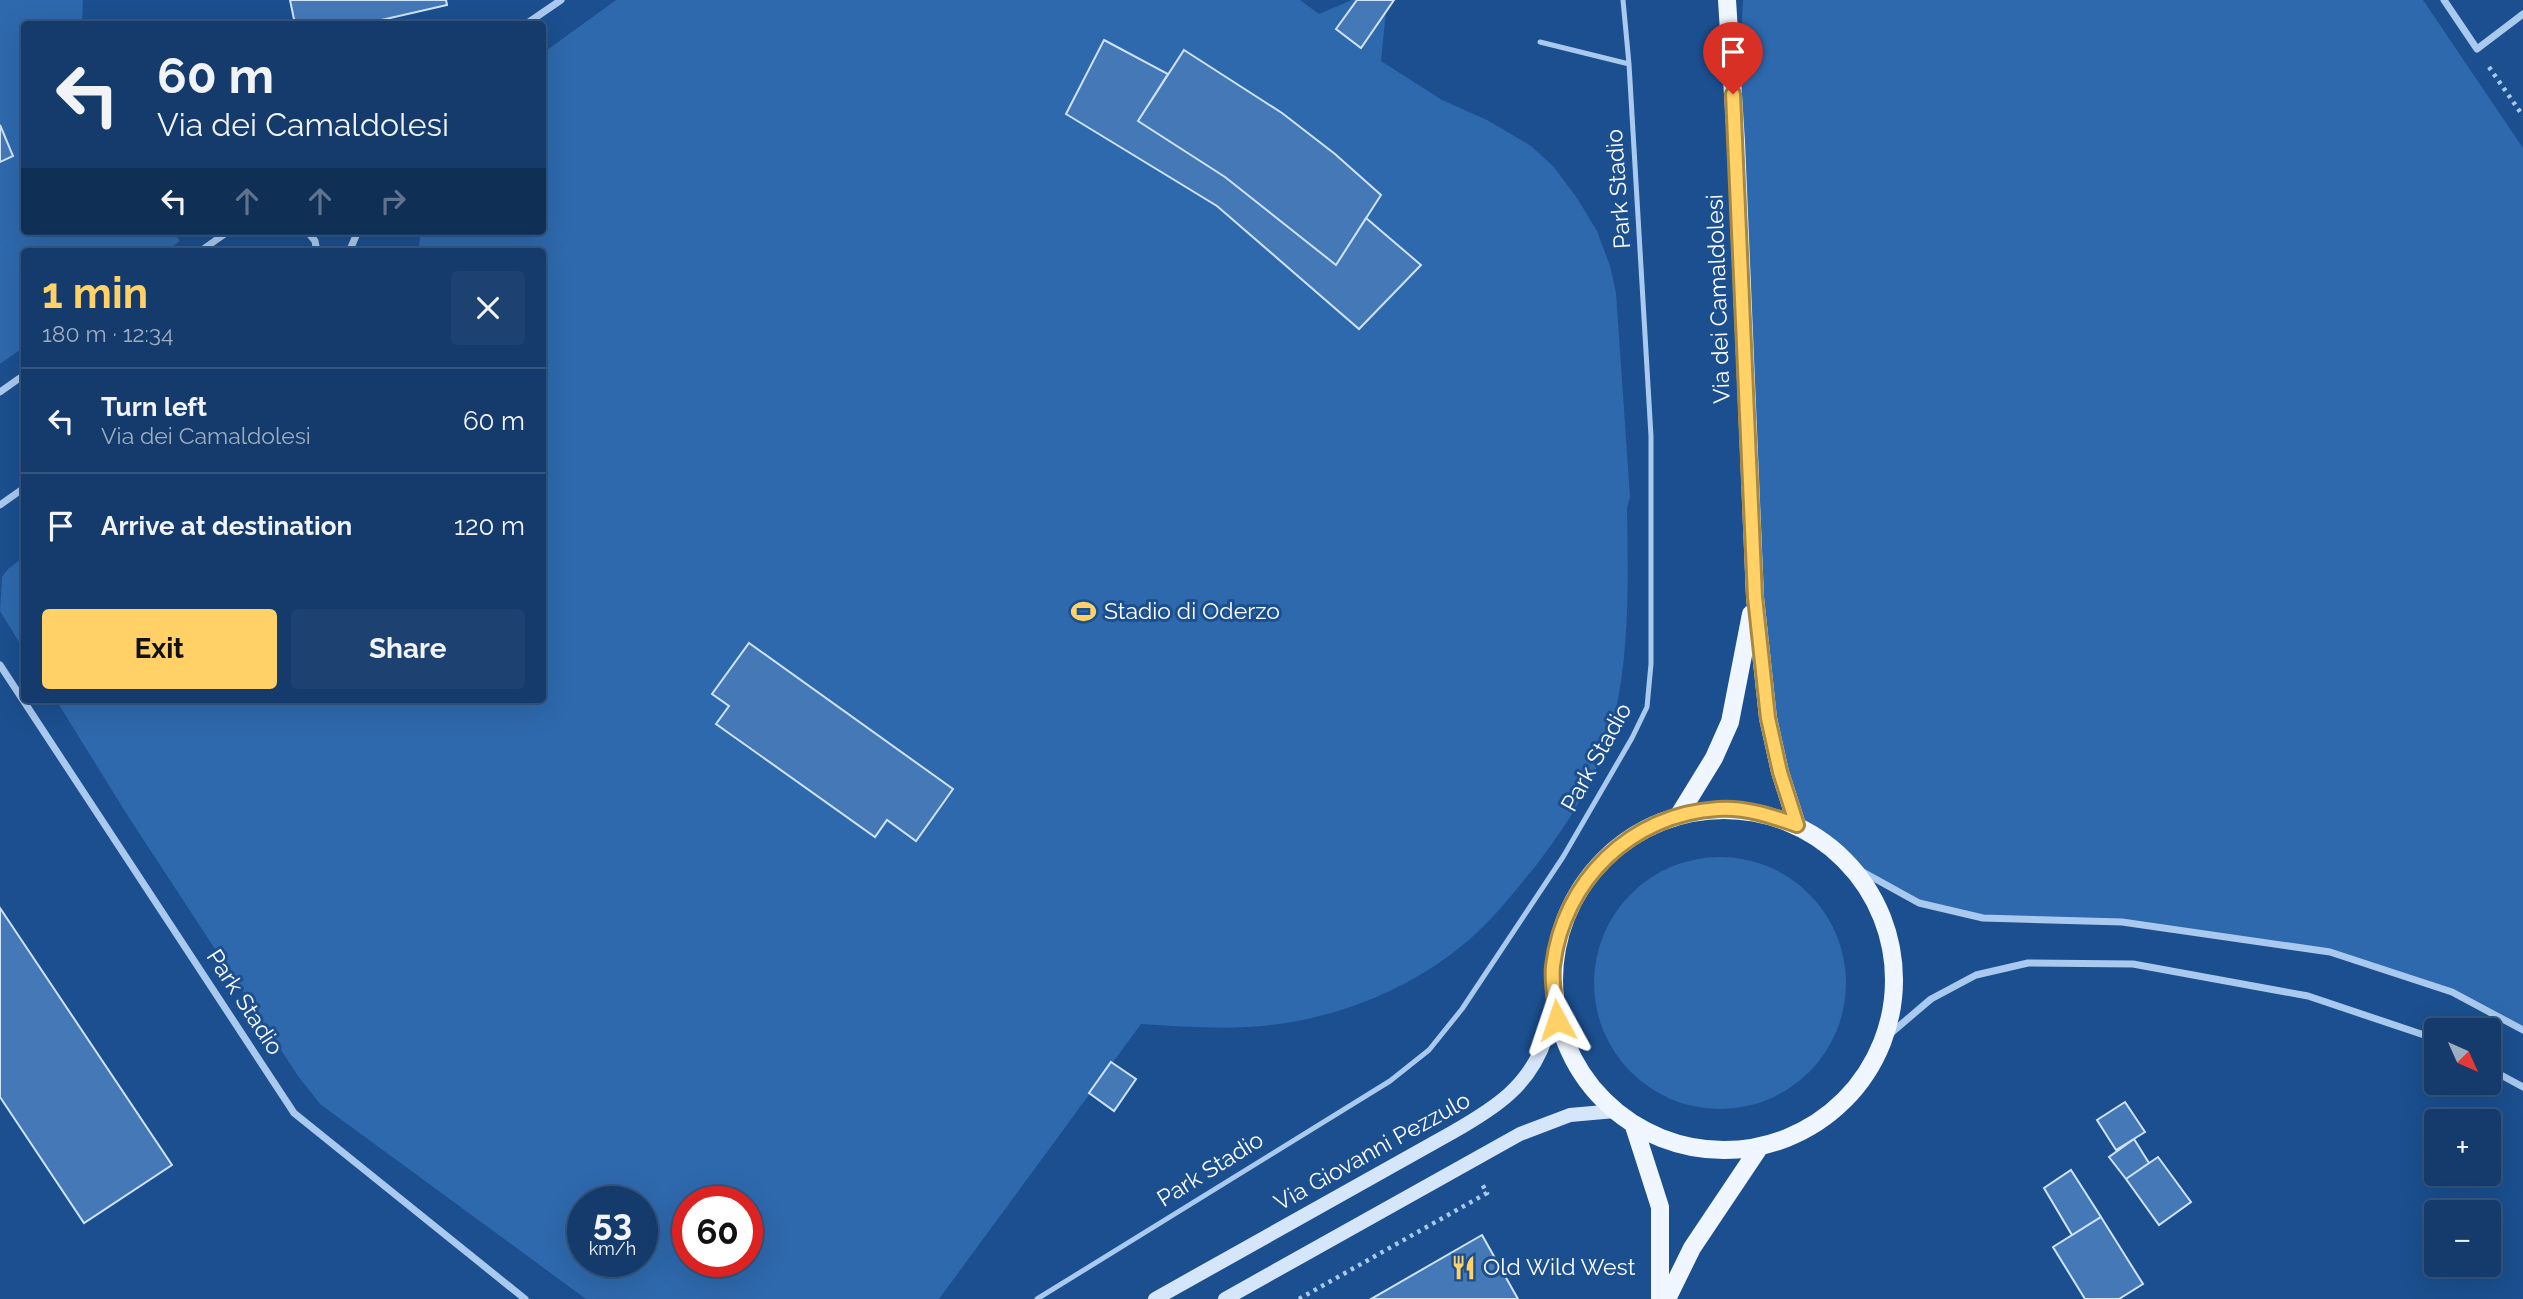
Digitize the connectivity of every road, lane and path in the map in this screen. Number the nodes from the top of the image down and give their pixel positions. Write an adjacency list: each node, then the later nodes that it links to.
1 (561, 0): 6 (street)
2 (1623, 0): 9 (lane, Park Stadio)
3 (1727, 0): 17 (main road, Via dei Camaldolesi)
4 (2444, 0): 8 (street)
5 (2523, 14): 8 (street)
6 (530, 21)
7 (1540, 42): 9 (lane)
8 (2477, 49): 10 (path)
9 (1629, 64): 35 (lane, Park Stadio)
10 (2523, 116)
11 (223, 235): 12 (street)
12 (205, 248)
13 (21, 377): 14 (street)
14 (0, 392)
15 (21, 490): 16 (street)
16 (0, 505)
17 (1755, 597): 21 (main road, Via dei Camaldolesi); 22 (main road, Via dei Camaldolesi)
18 (0, 665): 19 (street, Park Stadio)
19 (21, 697)
20 (25, 703): 34 (street, Park Stadio)
21 (1679, 815): 22 (main road); 24 (main road)
22 (1797, 825): 23 (main road)
23 (1852, 866): 25 (street); 27 (main road)
24 (1555, 994): 30 (main road); 36 (street, Via Giovanni Pezzulo)
25 (2523, 1030)
26 (2424, 1035): 27 (street)
27 (1884, 1039): 32 (main road)
28 (2501, 1075): 29 (street)
29 (2523, 1087)
30 (1615, 1111): 31 (main road); 37 (street)
31 (1634, 1126): 32 (main road); 39 (main road)
32 (1759, 1148): 40 (main road)
33 (1478, 1177): 38 (path)
34 (525, 1299)
35 (1037, 1299)
36 (1155, 1299)
37 (1225, 1299)
38 (1299, 1299)
39 (1660, 1299)
40 (1667, 1299)

